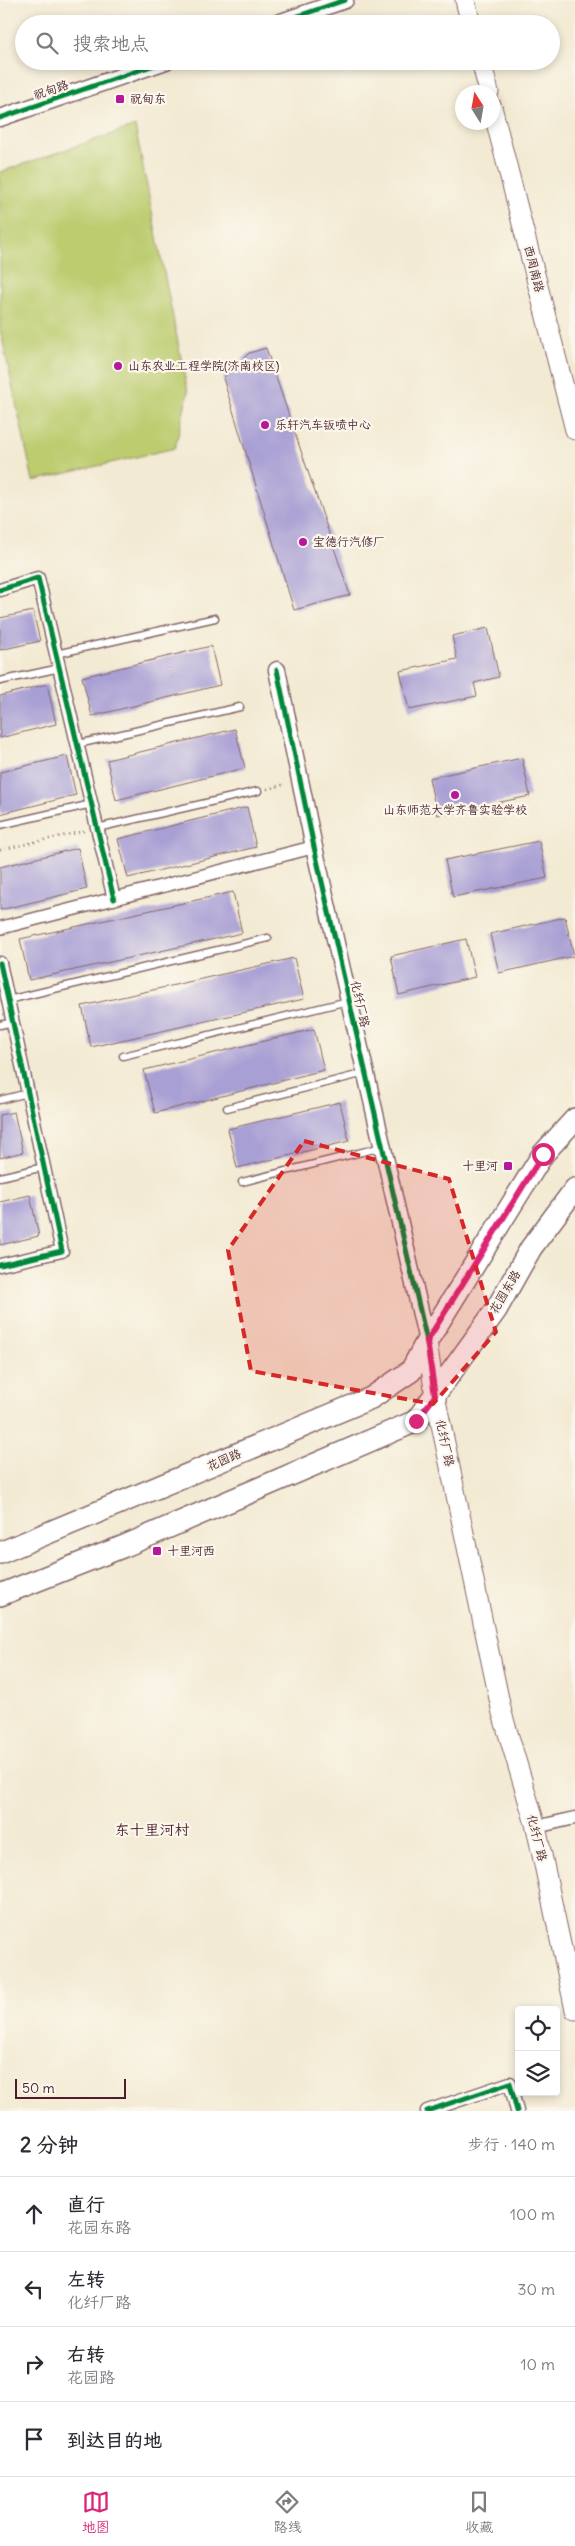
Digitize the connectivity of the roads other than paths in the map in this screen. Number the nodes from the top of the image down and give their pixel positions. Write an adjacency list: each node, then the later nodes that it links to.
1 (344, 0): 3 (street)
2 (465, 0): 4 (main road)
3 (301, 15)
4 (469, 15)
5 (140, 70): 8 (street, 祝甸路)
6 (483, 70): 7 (main road)
7 (487, 85)
8 (0, 118)
9 (498, 130): 10 (main road, 西周南路)
10 (575, 430)
11 (0, 590): 13 (street)
12 (215, 618): 13 (lane)
13 (56, 654): 14 (street)
14 (60, 668): 16 (lane); 18 (street)
15 (277, 670): 23 (street, 化纤厂路)
16 (0, 681)
17 (240, 707): 18 (lane)
18 (78, 744): 20 (street)
19 (258, 791): 22 (lane)
20 (92, 804): 21 (lane); 22 (street)
21 (0, 825)
22 (97, 828): 24 (street)
23 (314, 847): 24 (street); 29 (street, 化纤厂路)
24 (114, 899): 25 (street)
25 (0, 928)
26 (268, 938): 28 (lane)
27 (0, 963): 28 (street)
28 (8, 1000): 30 (street)
29 (350, 1001): 31 (lane); 32 (street, 化纤厂路)
30 (6, 1024): 33 (street)
31 (124, 1056)
32 (366, 1072): 35 (lane); 37 (street, 化纤厂路)
33 (28, 1093): 34 (lane); 38 (street)
34 (0, 1100)
35 (227, 1108)
36 (575, 1119): 43 (main road)
37 (383, 1147): 40 (lane); 43 (street, 化纤厂路)
38 (44, 1167): 39 (lane); 42 (street)
39 (0, 1177)
40 (242, 1182)
41 (575, 1189): 44 (main road, 花园东路)
42 (0, 1265)
43 (427, 1341): 44 (main road, 化纤厂路); 45 (main road, 花园路)
44 (435, 1396): 46 (main road); 48 (main road, 化纤厂路)
45 (0, 1553)
46 (0, 1595)
47 (575, 1818): 48 (street)
48 (536, 1827): 49 (main road, 化纤厂路)
49 (575, 2010)
50 (427, 2111): 51 (street)
51 (517, 2111)

